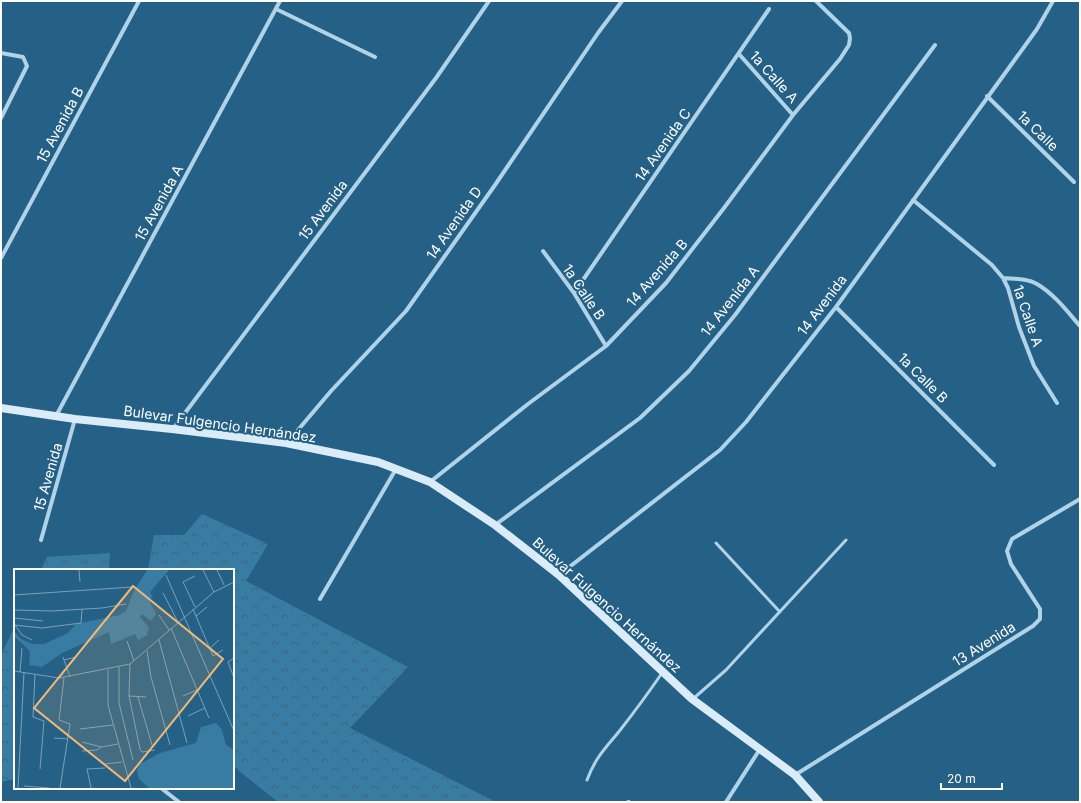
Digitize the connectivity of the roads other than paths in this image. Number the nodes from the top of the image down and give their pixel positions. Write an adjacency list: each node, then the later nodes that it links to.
1 (139, 1): 19 (street, 15 Avenida B)
2 (280, 1): 7 (street, 15 Avenida A)
3 (489, 1): 29 (street, 15 Avenida)
4 (622, 1): 30 (street, 14 Avenida D)
5 (816, 1): 14 (street, 14 Avenida B)
6 (1053, 1): 13 (street, 14 Avenida)
7 (276, 9): 12 (street); 27 (street, 15 Avenida A)
8 (769, 9): 11 (street, 14 Avenida C)
9 (935, 45): 35 (street, 14 Avenida A)
10 (1, 53): 15 (street)
11 (739, 54): 14 (street, 1a Calle A); 21 (street, 14 Avenida C)
12 (375, 57)
13 (987, 96): 16 (street, 1a Calle); 17 (street, 14 Avenida)
14 (793, 115): 24 (street, 14 Avenida B)
15 (1, 118)
16 (1074, 182)
17 (913, 200): 20 (street, 1a Calle A); 22 (street, 14 Avenida)
18 (543, 251): 21 (street, 1a Calle B)
19 (1, 258)
20 (1003, 278): 23 (street); 25 (street, 1a Calle A)
21 (574, 293): 24 (street, 1a Calle B)
22 (836, 307): 31 (street, 1a Calle B); 39 (street, 14 Avenida)
23 (1080, 326)
24 (606, 346): 33 (street, 14 Avenida B)
25 (1057, 403)
26 (1, 408): 27 (street, Bulevar Fulgencio Hernández)
27 (56, 416): 28 (street, Bulevar Fulgencio Hernández)
28 (75, 419): 29 (street, Bulevar Fulgencio Hernández); 36 (street, 15 Avenida)
29 (172, 429): 30 (street, Bulevar Fulgencio Hernández)
30 (286, 443): 32 (street, Bulevar Fulgencio Hernández)
31 (994, 465)
32 (396, 468): 33 (street, Bulevar Fulgencio Hernández); 40 (street)
33 (430, 482): 35 (street, Bulevar Fulgencio Hernández)
34 (1080, 499): 45 (street, 13 Avenida)
35 (495, 525): 39 (street, Bulevar Fulgencio Hernández)
36 (41, 540)
37 (846, 540): 41 (lane)
38 (716, 543): 41 (lane)
39 (559, 575): 42 (street, Bulevar Fulgencio Hernández)
40 (320, 599)
41 (780, 612): 43 (lane)
42 (663, 672): 43 (street, Bulevar Fulgencio Hernández); 46 (lane)
43 (692, 699): 44 (street, Bulevar Fulgencio Hernández)
44 (760, 749): 45 (street, Bulevar Fulgencio Hernández); 49 (street)
45 (795, 775): 50 (street, Bulevar Fulgencio Hernández)
46 (587, 780)
47 (162, 789): 48 (street)
48 (180, 802)
49 (726, 802)
50 (819, 802)

